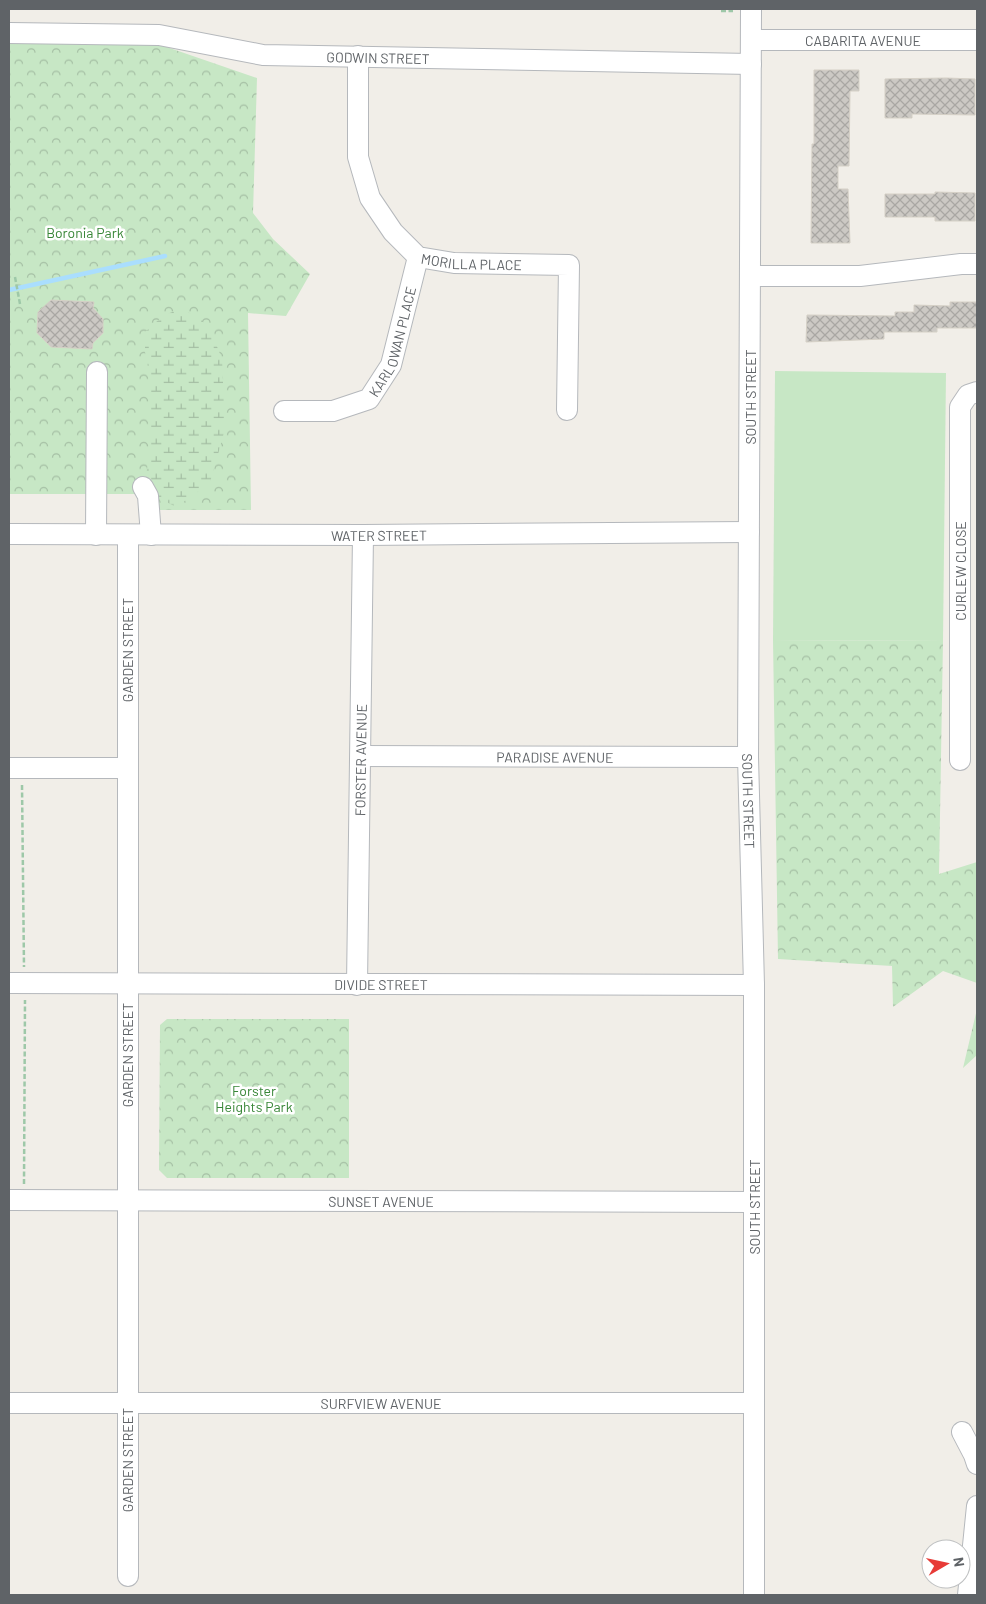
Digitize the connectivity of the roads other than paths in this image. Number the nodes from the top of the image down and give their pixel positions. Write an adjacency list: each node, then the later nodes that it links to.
1 (742, 10): 3 (street, SOUTH STREET)
2 (9, 33): 5 (street, GODWIN STREET)
3 (751, 40): 4 (street, CABARITA AVENUE); 6 (street, SOUTH STREET)
4 (977, 40)
5 (358, 56): 6 (street, GODWIN STREET); 7 (street, MORILLA PLACE)
6 (751, 64): 9 (street, SOUTH STREET)
7 (418, 257): 12 (street, MORILLA PLACE); 13 (street, KARLOWAN PLACE)
8 (977, 264): 9 (street)
9 (750, 276): 15 (street, SOUTH STREET)
10 (98, 372): 17 (street)
11 (977, 392): 23 (street, CURLEW CLOSE)
12 (567, 410)
13 (284, 411)
14 (143, 487): 19 (street)
15 (749, 532): 20 (street, WATER STREET); 22 (street, SOUTH STREET)
16 (9, 534): 17 (street, WATER STREET)
17 (96, 535): 18 (street, WATER STREET)
18 (128, 535): 19 (street, WATER STREET); 25 (street, GARDEN STREET)
19 (151, 535): 20 (street, WATER STREET)
20 (363, 535): 21 (street, FORSTER AVENUE)
21 (361, 756): 22 (street, PARADISE AVENUE); 28 (street, FORSTER AVENUE)
22 (748, 756): 29 (street, SOUTH STREET)
23 (960, 760)
24 (9, 768): 25 (street)
25 (127, 768): 27 (street, GARDEN STREET)
26 (9, 983): 27 (street, DIVIDE STREET)
27 (127, 984): 28 (street, DIVIDE STREET); 31 (street, GARDEN STREET)
28 (357, 984): 29 (street, DIVIDE STREET)
29 (754, 985): 32 (street, SOUTH STREET)
30 (9, 1200): 31 (street, SUNSET AVENUE)
31 (128, 1200): 32 (street, SUNSET AVENUE); 35 (street, GARDEN STREET)
32 (754, 1202): 33 (street, SOUTH STREET)
33 (754, 1402): 35 (street, SURFVIEW AVENUE); 40 (street, SOUTH STREET)
34 (9, 1403): 35 (street, SURFVIEW AVENUE)
35 (128, 1403): 39 (street, GARDEN STREET)
36 (962, 1432): 37 (street)
37 (977, 1464)
38 (977, 1506): 41 (street)
39 (128, 1576)
40 (754, 1595)
41 (968, 1595)

